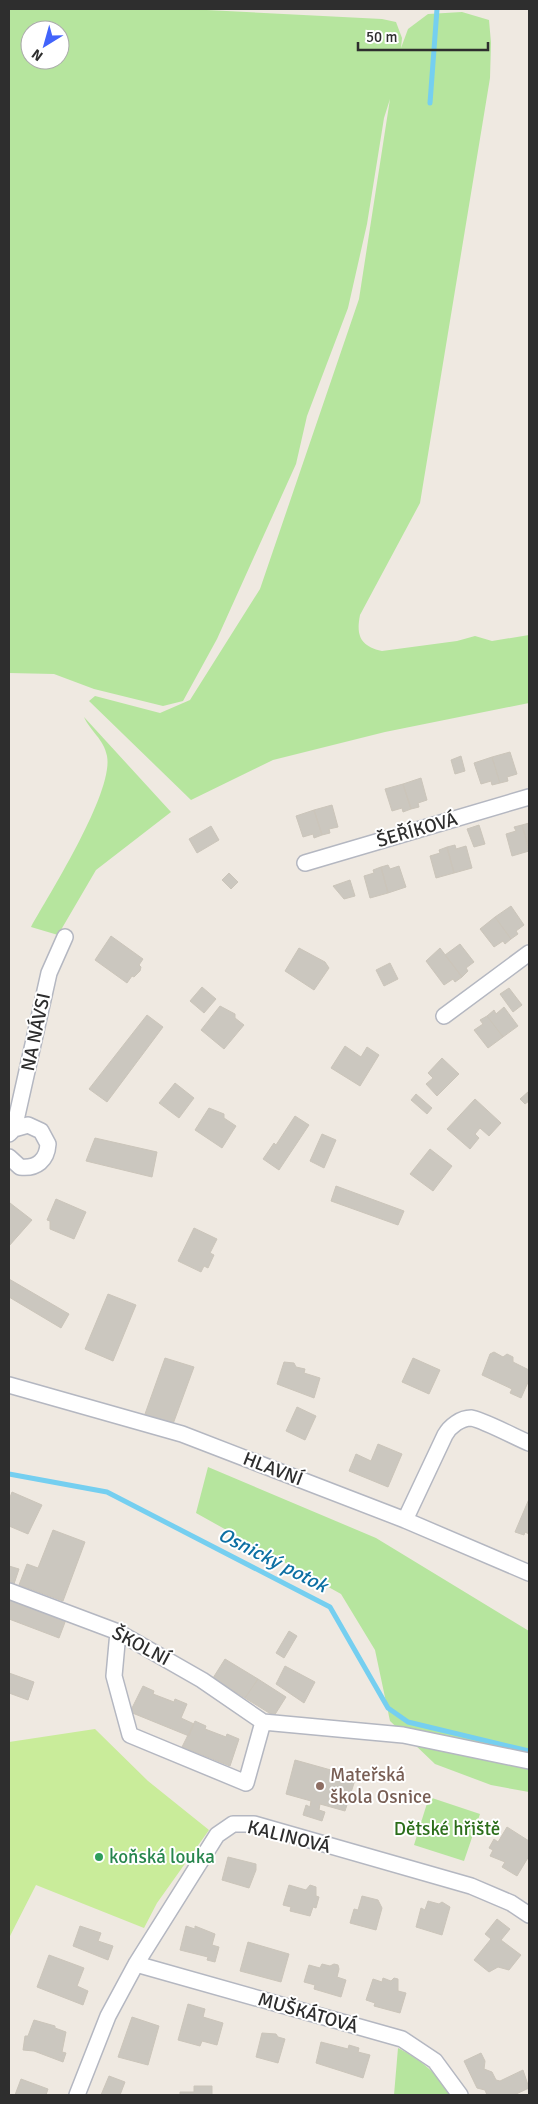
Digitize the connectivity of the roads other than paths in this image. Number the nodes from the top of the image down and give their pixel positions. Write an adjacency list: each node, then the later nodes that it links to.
1 (529, 797): 2 (street, ŠEŘÍKOVÁ)
2 (305, 863)
3 (65, 937): 6 (street, NA NÁVSI)
4 (529, 953): 5 (street)
5 (444, 1016)
6 (11, 1130): 7 (street, NA NÁVSI)
7 (11, 1164)
8 (9, 1384): 10 (street, HLAVNÍ)
9 (529, 1443): 10 (street)
10 (405, 1520): 11 (street, HLAVNÍ)
11 (529, 1573)
12 (9, 1592): 13 (street, ŠKOLNÍ)
13 (118, 1632): 14 (street, ŠKOLNÍ); 14 (street)
14 (263, 1722): 15 (street, ŠKOLNÍ)
15 (529, 1761)
16 (529, 1916): 17 (street, KALINOVÁ)
17 (136, 1964): 18 (street, KALINOVÁ); 19 (street, MUŠKÁTOVÁ)
18 (77, 2095)
19 (460, 2095)

